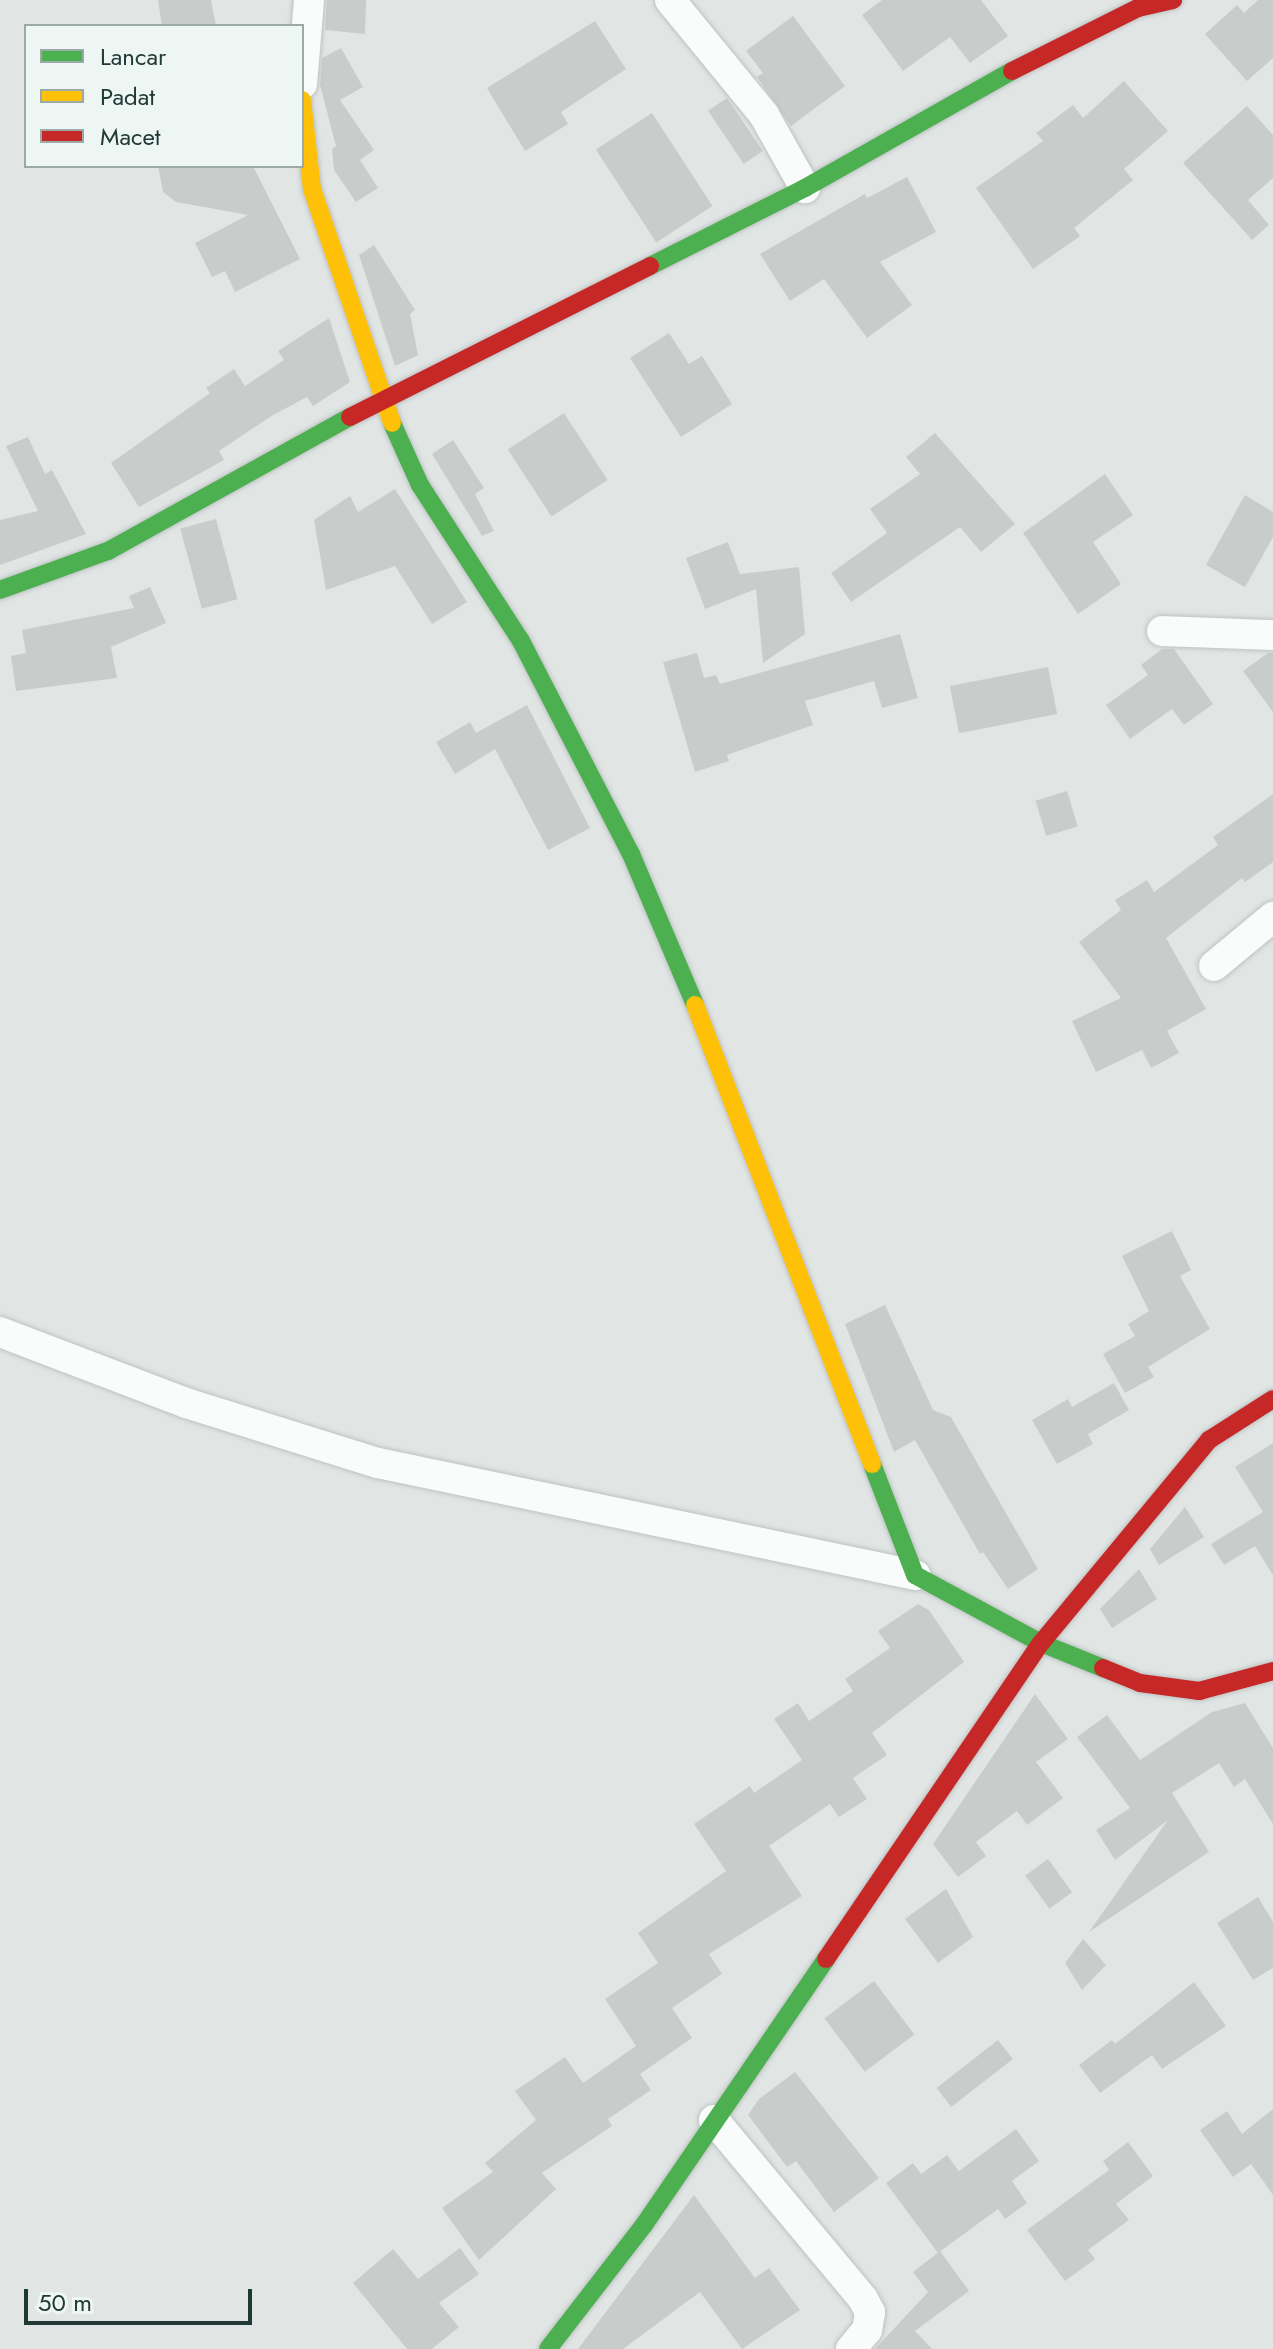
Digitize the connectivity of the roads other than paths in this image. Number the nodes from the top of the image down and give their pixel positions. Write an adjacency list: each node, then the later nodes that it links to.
1 (309, 0): 4 (street)
2 (670, 0): 6 (street)
3 (1173, 0): 6 (street)
4 (304, 60)
5 (304, 118): 7 (street)
6 (805, 188): 7 (street)
7 (381, 400): 8 (street); 15 (street)
8 (0, 590)
9 (1162, 631): 10 (street)
10 (1273, 635)
11 (1273, 917): 12 (street)
12 (1214, 966)
13 (0, 1332): 15 (street)
14 (1273, 1399): 16 (street)
15 (915, 1575): 16 (street)
16 (1041, 1643): 17 (street); 18 (street)
17 (1273, 1671)
18 (714, 2120): 19 (street); 20 (street)
19 (548, 2349)
20 (851, 2349)

